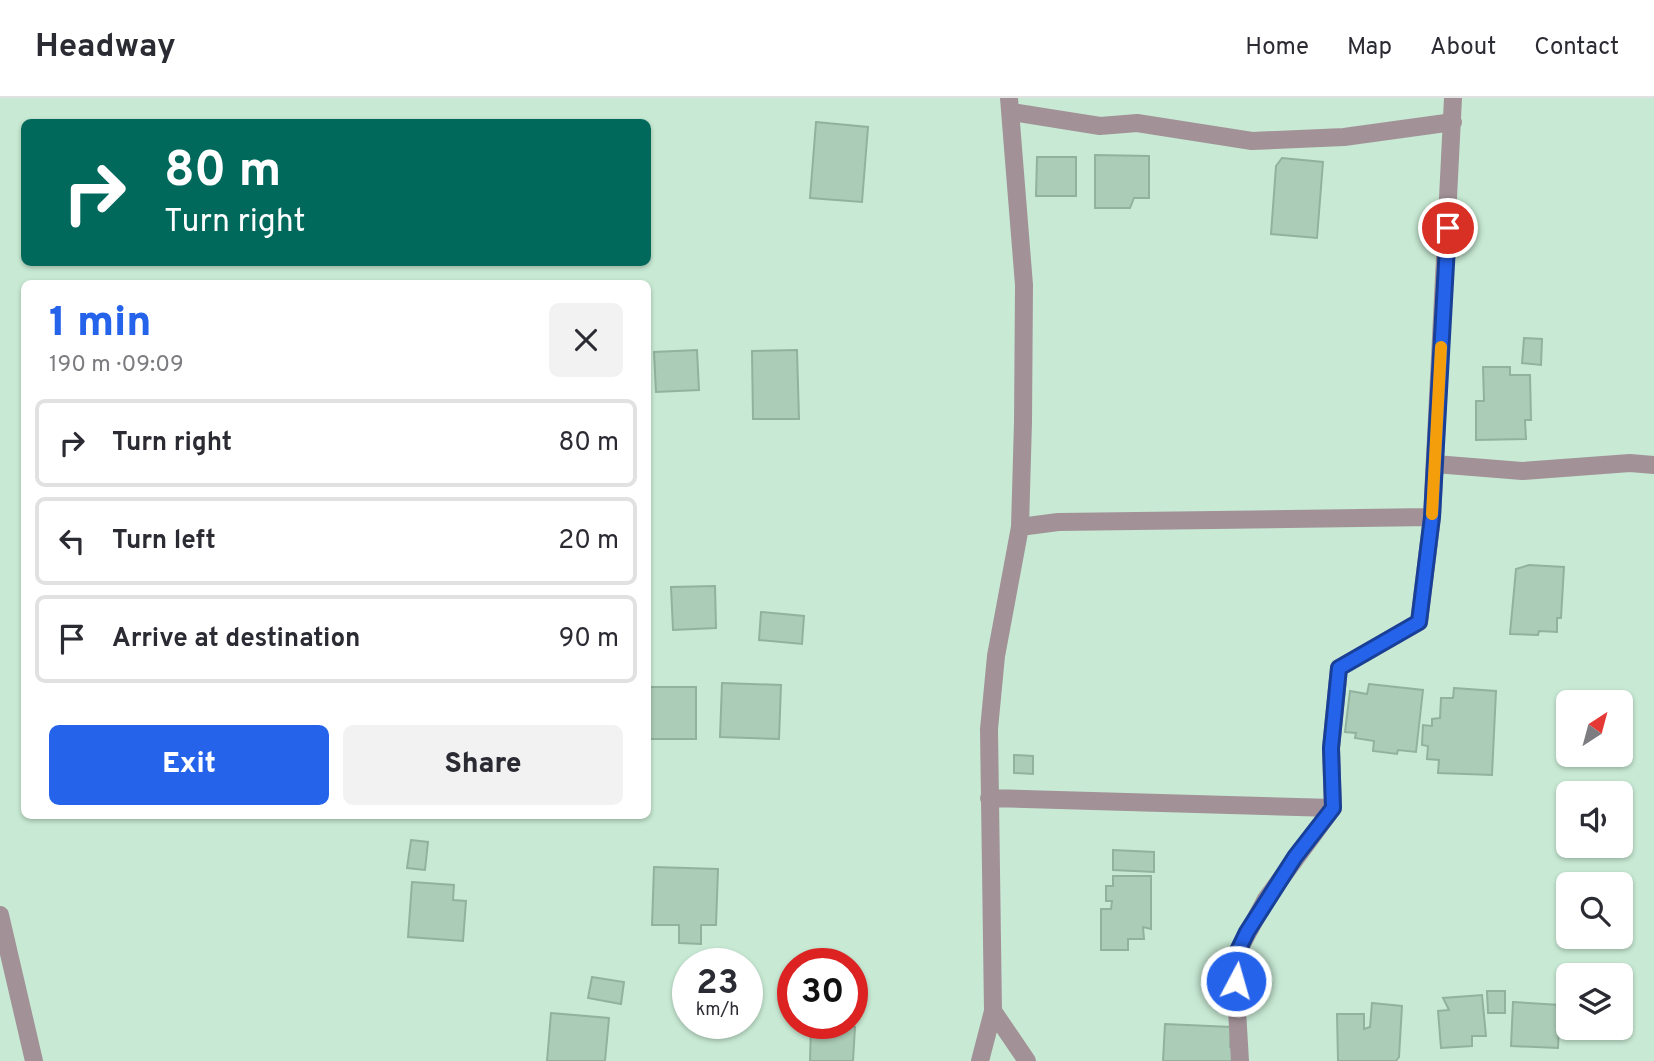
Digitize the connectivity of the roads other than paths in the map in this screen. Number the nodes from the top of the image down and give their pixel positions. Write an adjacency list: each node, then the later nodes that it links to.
1 (1453, 98): 3 (street)
2 (1010, 105): 3 (street); 7 (street)
3 (1453, 122): 4 (street)
4 (1435, 464): 5 (street); 6 (street)
5 (1654, 465)
6 (1432, 517): 7 (street); 9 (street)
7 (1020, 527): 8 (street)
8 (989, 798): 9 (street); 11 (street)
9 (1333, 808): 15 (street)
10 (0, 915): 12 (street)
11 (993, 1011): 13 (street); 14 (street)
12 (34, 1061)
13 (980, 1061)
14 (1027, 1061)
15 (1240, 1061)

